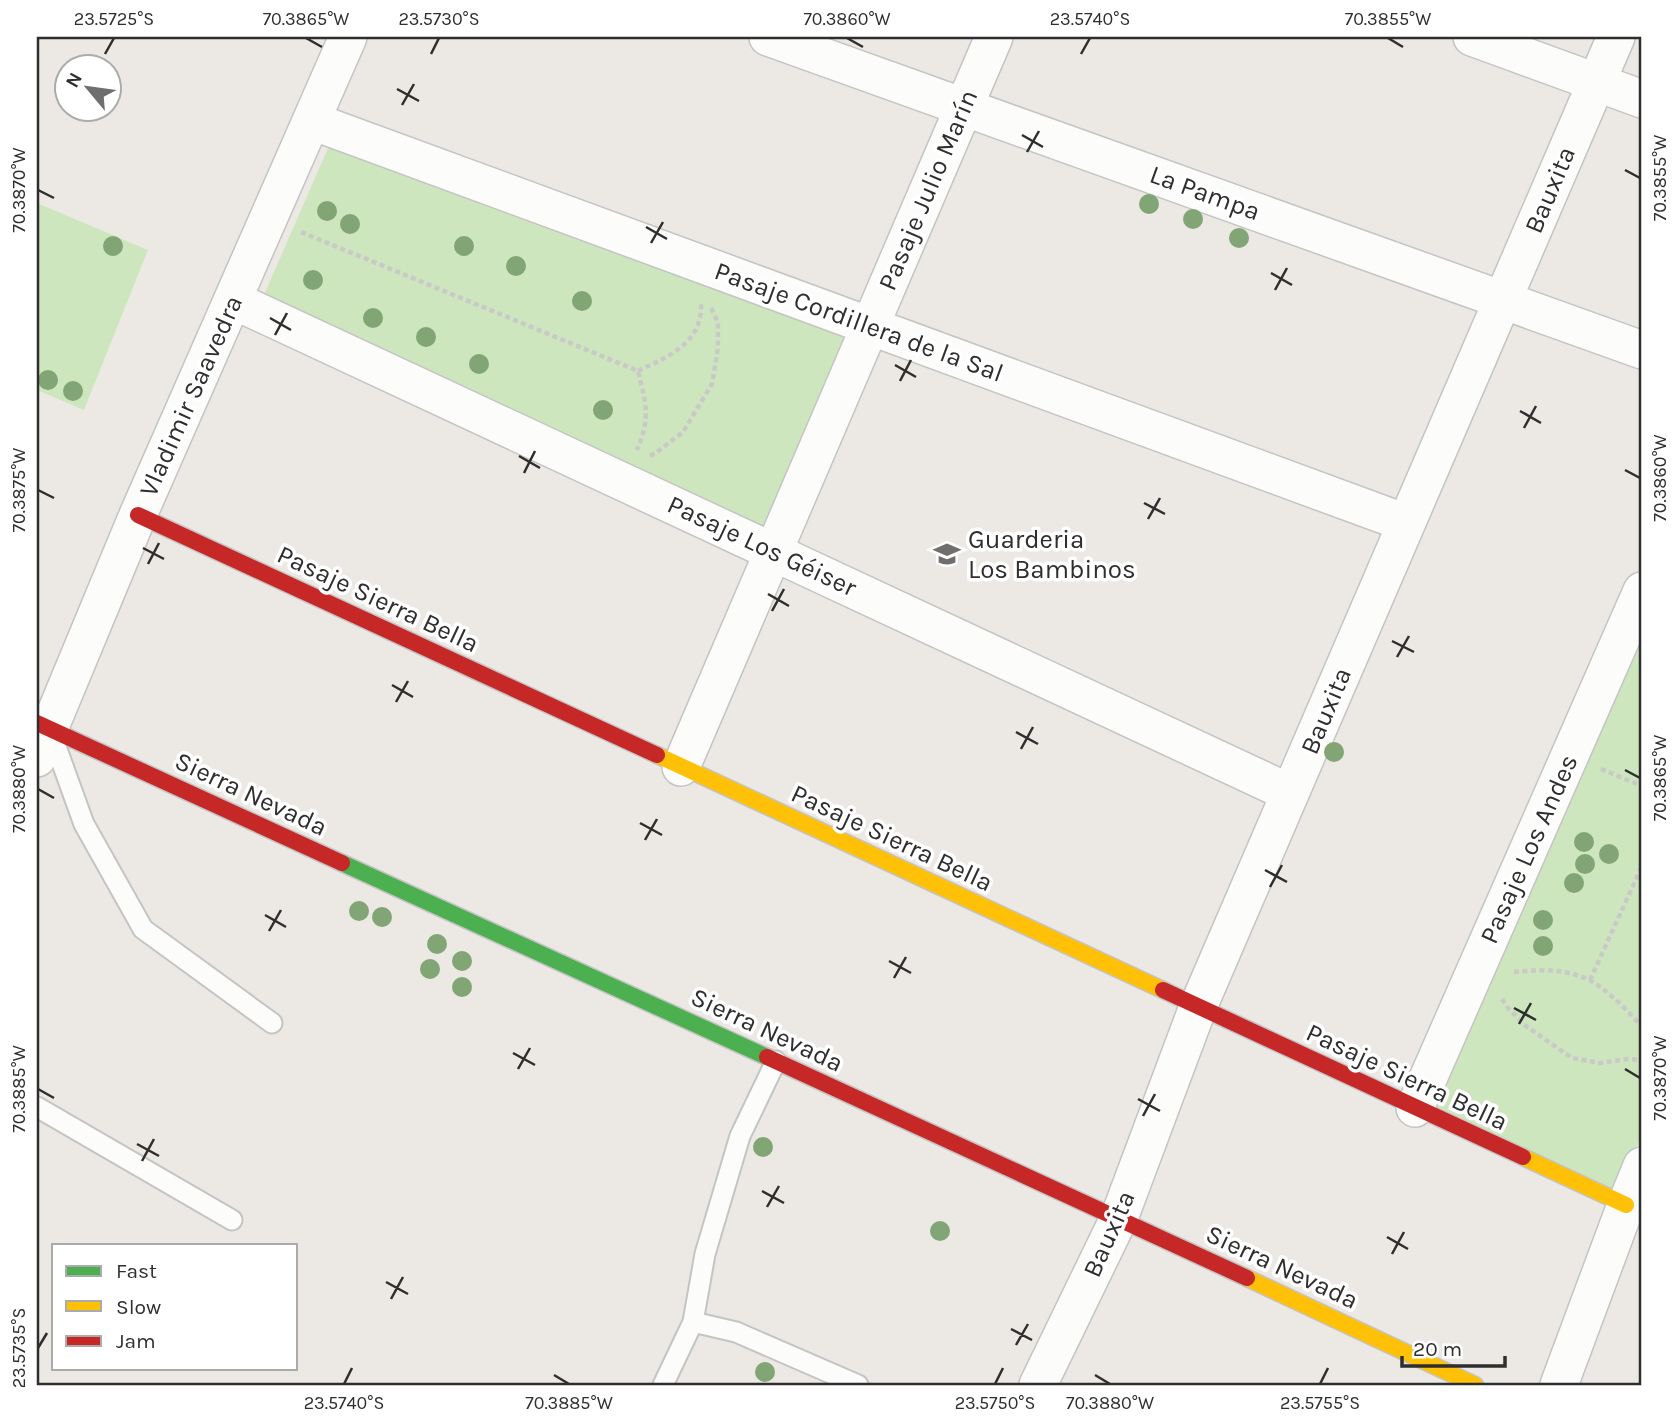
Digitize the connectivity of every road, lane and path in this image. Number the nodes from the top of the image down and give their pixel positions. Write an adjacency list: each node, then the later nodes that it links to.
1 (348, 37): 9 (street, Vladimir Saavedra)
2 (768, 37): 8 (street, La Pampa)
3 (994, 37): 8 (street, Pasaje Julio Marín)
4 (1472, 37): 6 (street)
5 (1616, 37): 6 (street, Bauxita)
6 (1597, 82): 7 (street); 12 (street, Bauxita)
7 (1642, 99)
8 (964, 107): 12 (street, La Pampa); 13 (street, Pasaje Julio Marín)
9 (312, 121): 11 (street, Vladimir Saavedra); 13 (street, Pasaje Cordillera de la Sal)
10 (296, 243): 15 (path)
11 (233, 300): 18 (street, Vladimir Saavedra); 20 (street, Pasaje Los Géiser)
12 (1503, 300): 14 (street, La Pampa); 19 (street, Bauxita)
13 (870, 326): 19 (street, Pasaje Cordillera de la Sal); 20 (street, Pasaje Julio Marín)
14 (1642, 350)
15 (638, 370): 16 (path); 17 (path)
16 (648, 457)
17 (633, 458)
18 (138, 515): 22 (street, Vladimir Saavedra); 24 (street, Pasaje Sierra Bella)
19 (1406, 523): 26 (street, Bauxita)
20 (773, 551): 24 (street, Pasaje Julio Marín); 26 (street, Pasaje Los Géiser)
21 (1642, 591): 37 (street, Pasaje Los Andes)
22 (41, 737): 32 (lane); 35 (street, Sierra Nevada)
23 (1593, 766): 25 (path)
24 (681, 767): 31 (street, Pasaje Sierra Bella)
25 (1642, 786)
26 (1290, 793): 31 (street, Bauxita)
27 (1642, 866): 29 (path)
28 (1501, 973): 29 (path)
29 (1590, 980): 33 (path)
30 (1502, 998): 34 (path)
31 (1198, 1007): 37 (street, Pasaje Sierra Bella); 40 (street, Bauxita)
32 (272, 1023)
33 (1642, 1027)
34 (1642, 1060)
35 (776, 1061): 40 (street, Sierra Nevada); 42 (lane)
36 (37, 1107): 41 (lane)
37 (1415, 1108): 39 (street, Pasaje Sierra Bella)
38 (1642, 1166): 39 (street)
39 (1626, 1205): 47 (street)
40 (1119, 1217): 45 (street, Bauxita); 46 (street, Sierra Nevada)
41 (232, 1220)
42 (694, 1322): 43 (lane); 44 (lane)
43 (663, 1385)
44 (858, 1385)
45 (1038, 1385)
46 (1475, 1385)
47 (1559, 1385)

